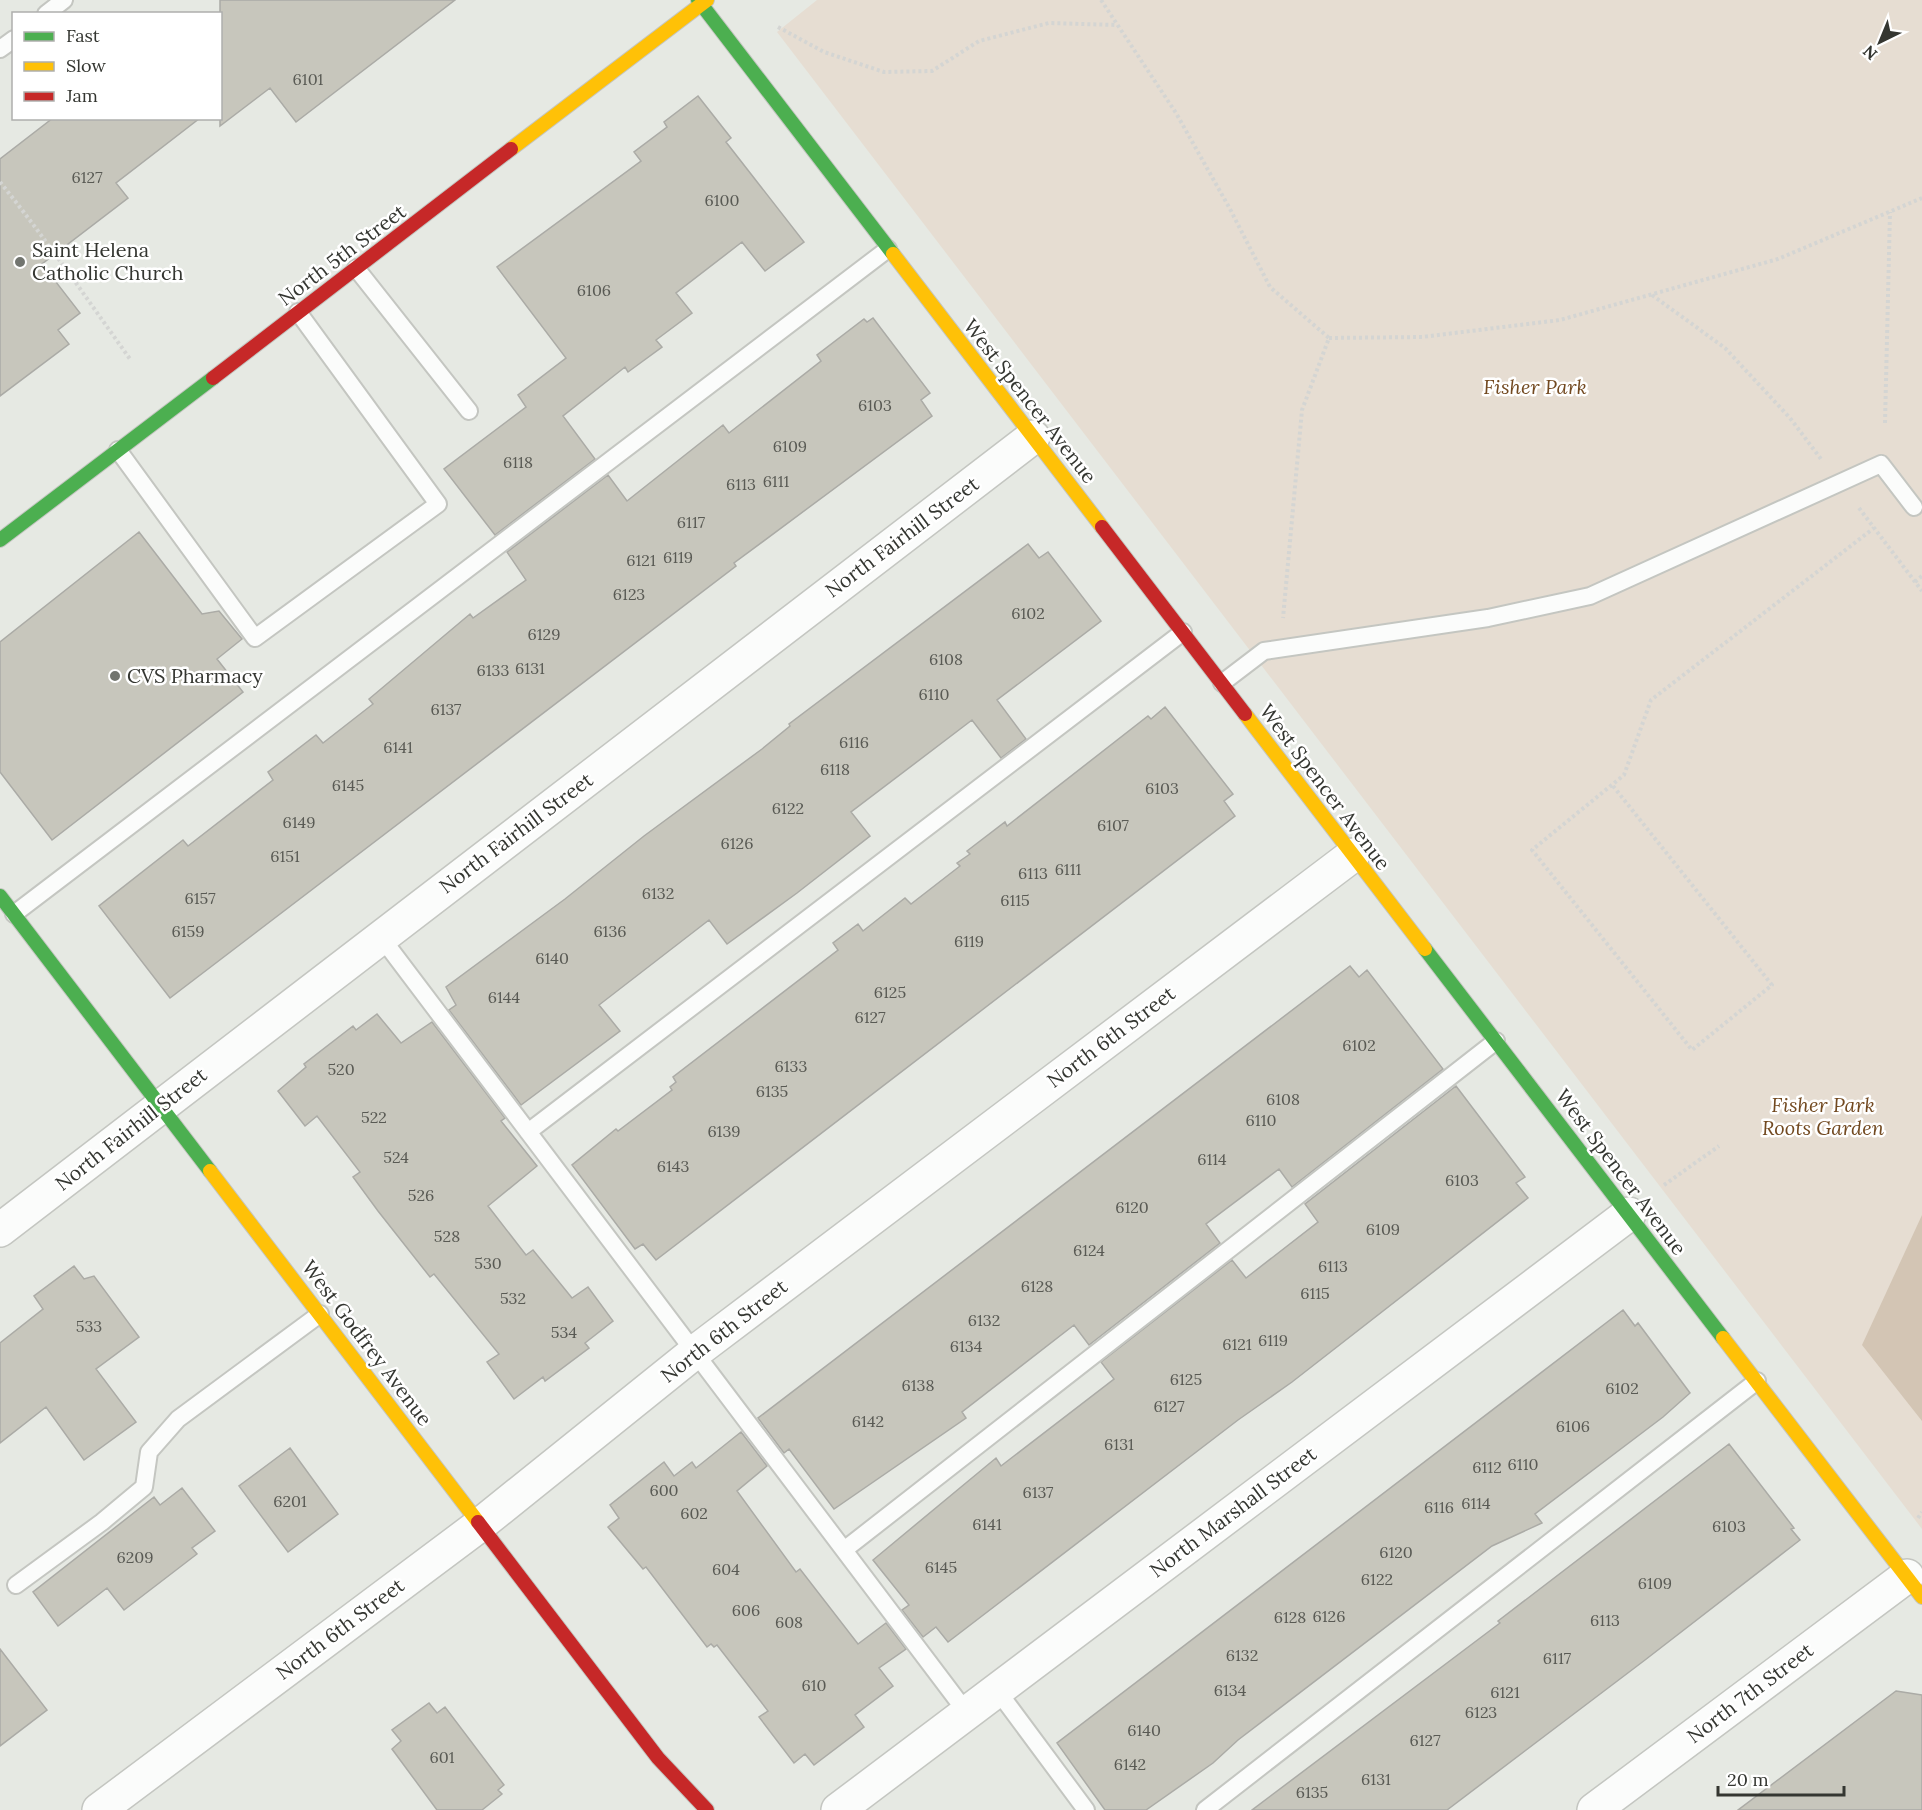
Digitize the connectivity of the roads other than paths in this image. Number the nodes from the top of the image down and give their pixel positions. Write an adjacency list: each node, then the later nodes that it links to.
1 (64, 0): 3 (lane)
2 (702, 2): 4 (street, West Spencer Avenue); 5 (street, North 5th Street)
3 (49, 12)
4 (888, 249): 8 (street, West Spencer Avenue); 16 (lane)
5 (356, 268): 6 (street, North 5th Street); 7 (lane)
6 (298, 312): 9 (street, North 5th Street); 9 (lane)
7 (469, 411)
8 (1033, 437): 12 (street, West Spencer Avenue); 17 (street, North Fairhill Street)
9 (118, 450): 11 (street, North 5th Street)
10 (1914, 507): 13 (lane)
11 (0, 540)
12 (1183, 632): 13 (street, West Spencer Avenue); 20 (lane)
13 (1222, 683): 14 (street, West Spencer Avenue)
14 (1353, 855): 18 (street, West Spencer Avenue); 24 (street, North 6th Street)
15 (0, 896): 16 (street, West Godfrey Avenue)
16 (14, 914): 19 (street, West Godfrey Avenue)
17 (381, 937): 19 (street, North Fairhill Street); 20 (lane)
18 (1496, 1041): 21 (street, West Spencer Avenue); 27 (lane)
19 (162, 1106): 22 (street, North Fairhill Street); 23 (street, West Godfrey Avenue)
20 (528, 1132): 24 (lane)
21 (1629, 1214): 25 (street, West Spencer Avenue); 30 (street, North Marshall Street)
22 (0, 1230)
23 (320, 1314): 26 (street, West Godfrey Avenue); 28 (lane)
24 (695, 1352): 26 (street, North 6th Street); 27 (lane)
25 (1757, 1381): 29 (street, West Spencer Avenue); 36 (lane)
26 (481, 1524): 32 (street, North 6th Street); 33 (street, West Godfrey Avenue)
27 (844, 1550): 31 (lane)
28 (16, 1585)
29 (1914, 1586): 37 (street, North 7th Street)
30 (997, 1690): 31 (street, North Marshall Street); 35 (lane)
31 (967, 1713): 34 (street, North Marshall Street)
32 (99, 1810)
33 (707, 1810)
34 (838, 1810)
35 (1086, 1810)
36 (1205, 1810)
37 (1594, 1810)

